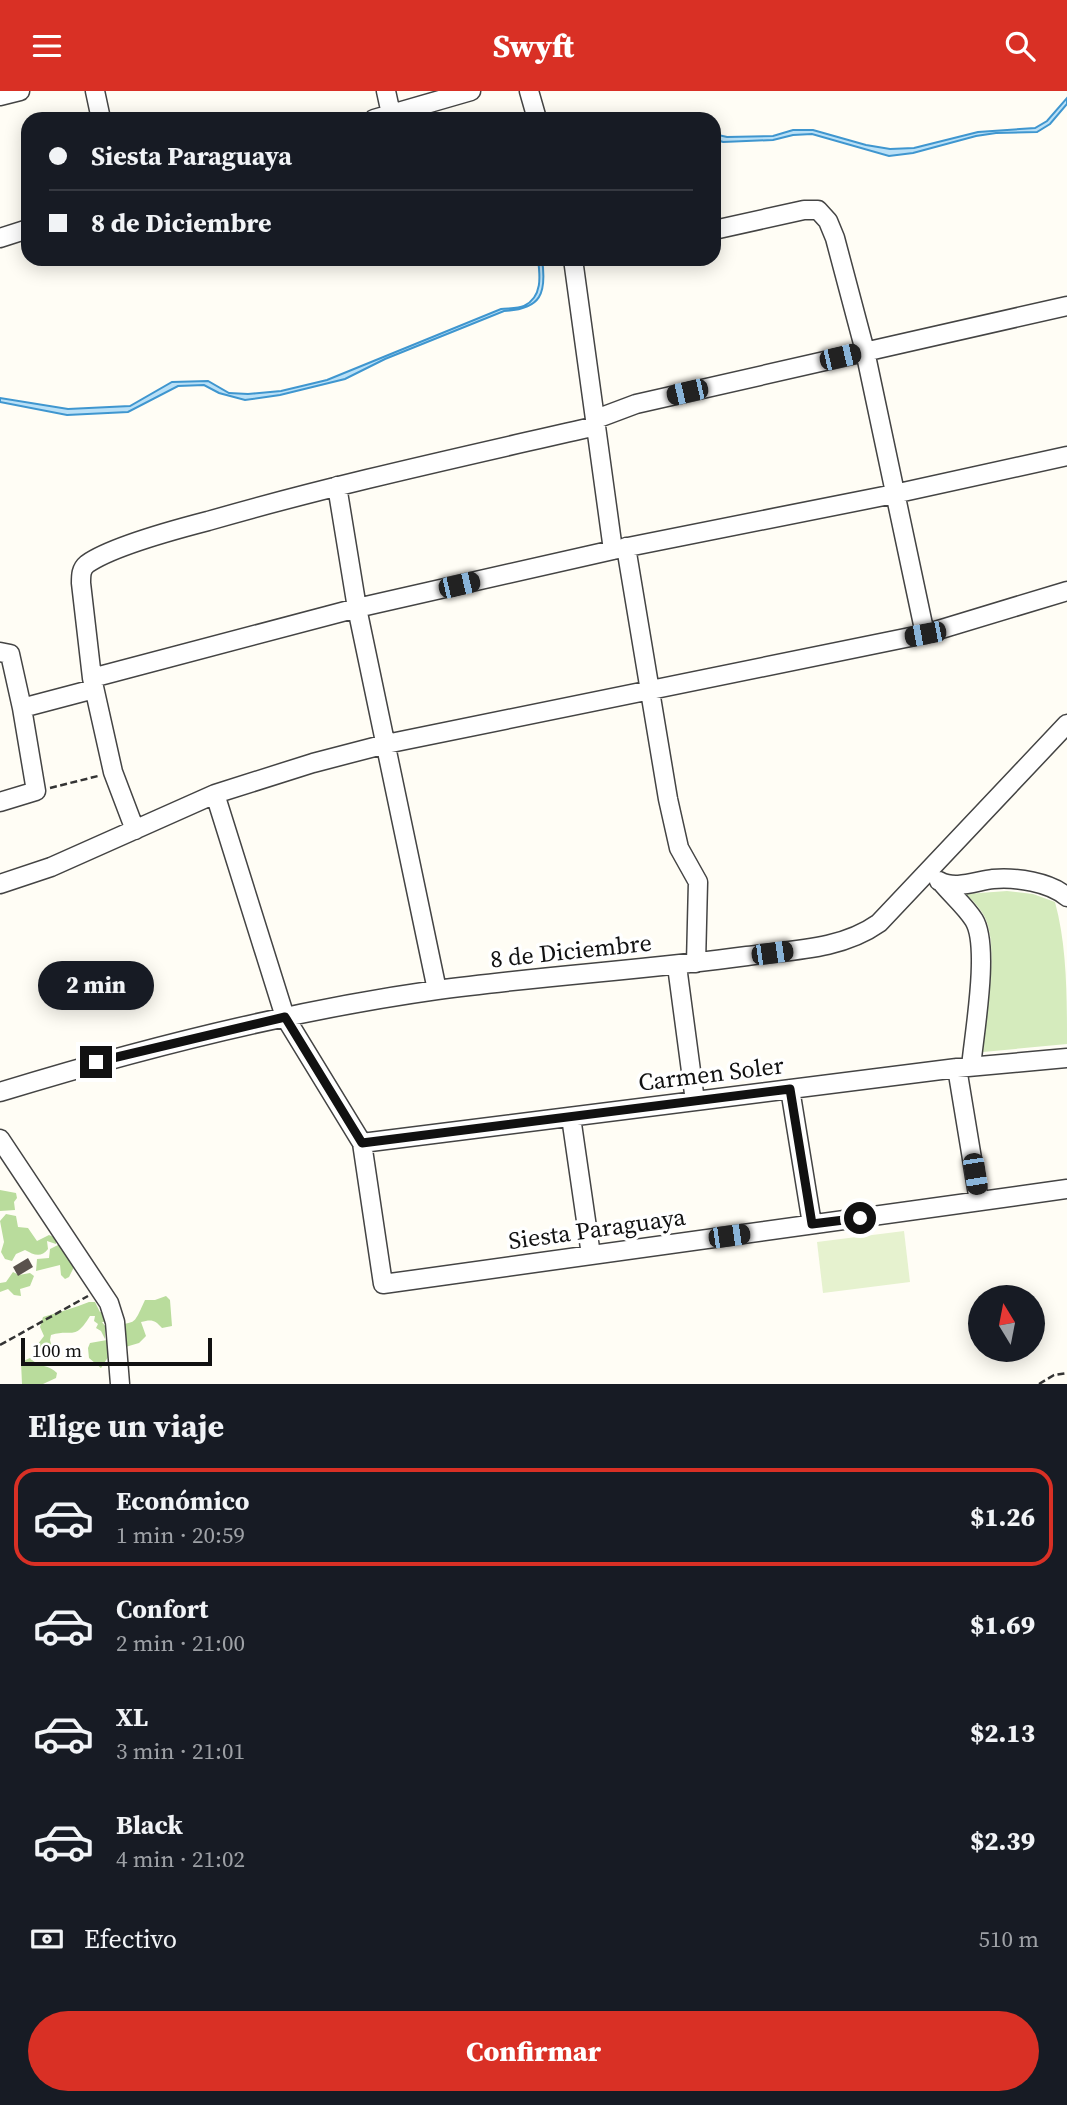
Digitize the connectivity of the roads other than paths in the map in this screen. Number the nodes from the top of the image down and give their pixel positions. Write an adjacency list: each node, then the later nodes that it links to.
1 (20, 91): 6 (street)
2 (95, 91): 7 (street)
3 (386, 91): 8 (street)
4 (471, 91): 9 (street)
5 (529, 91): 10 (street)
6 (0, 96)
7 (100, 112)
8 (383, 112)
9 (396, 112)
10 (535, 112)
11 (721, 228): 16 (street)
12 (21, 231): 13 (street)
13 (0, 238)
14 (580, 266): 17 (street)
15 (1067, 306): 16 (street)
16 (865, 352): 17 (street); 20 (street)
17 (596, 423): 19 (street); 21 (street)
18 (1067, 456): 20 (street)
19 (337, 486): 23 (street); 26 (street)
20 (894, 494): 21 (street); 24 (street)
21 (620, 548): 23 (street); 27 (street)
22 (1067, 591): 24 (street)
23 (357, 608): 26 (street); 30 (street)
24 (925, 634): 27 (street)
25 (0, 652): 28 (street)
26 (93, 683): 28 (street); 33 (street)
27 (648, 689): 30 (street); 37 (street)
28 (22, 708): 32 (street)
29 (1067, 724): 34 (street, 8 de Diciembre)
30 (386, 744): 31 (street); 39 (street)
31 (215, 795): 33 (street); 40 (street)
32 (0, 802)
33 (135, 830): 35 (street)
34 (935, 878): 36 (street); 37 (street, 8 de Diciembre); 42 (street)
35 (0, 884)
36 (1067, 897)
37 (696, 963): 38 (street, 8 de Diciembre)
38 (677, 966): 39 (street, 8 de Diciembre); 45 (street)
39 (437, 990): 40 (street, 8 de Diciembre)
40 (285, 1017): 44 (street, 8 de Diciembre); 48 (street)
41 (1067, 1058): 42 (street, Carmen Soler)
42 (964, 1067): 43 (street, Carmen Soler); 50 (street)
43 (790, 1089): 45 (street, Carmen Soler); 51 (street)
44 (0, 1092)
45 (695, 1101): 46 (street, Carmen Soler)
46 (571, 1117): 48 (street, Carmen Soler); 52 (street)
47 (0, 1139): 53 (street)
48 (362, 1143): 52 (street, Siesta Paraguaya)
49 (1067, 1189): 50 (street, Siesta Paraguaya)
50 (979, 1201): 51 (street, Siesta Paraguaya)
51 (812, 1224): 52 (street, Siesta Paraguaya)
52 (591, 1255)
53 (120, 1384)

